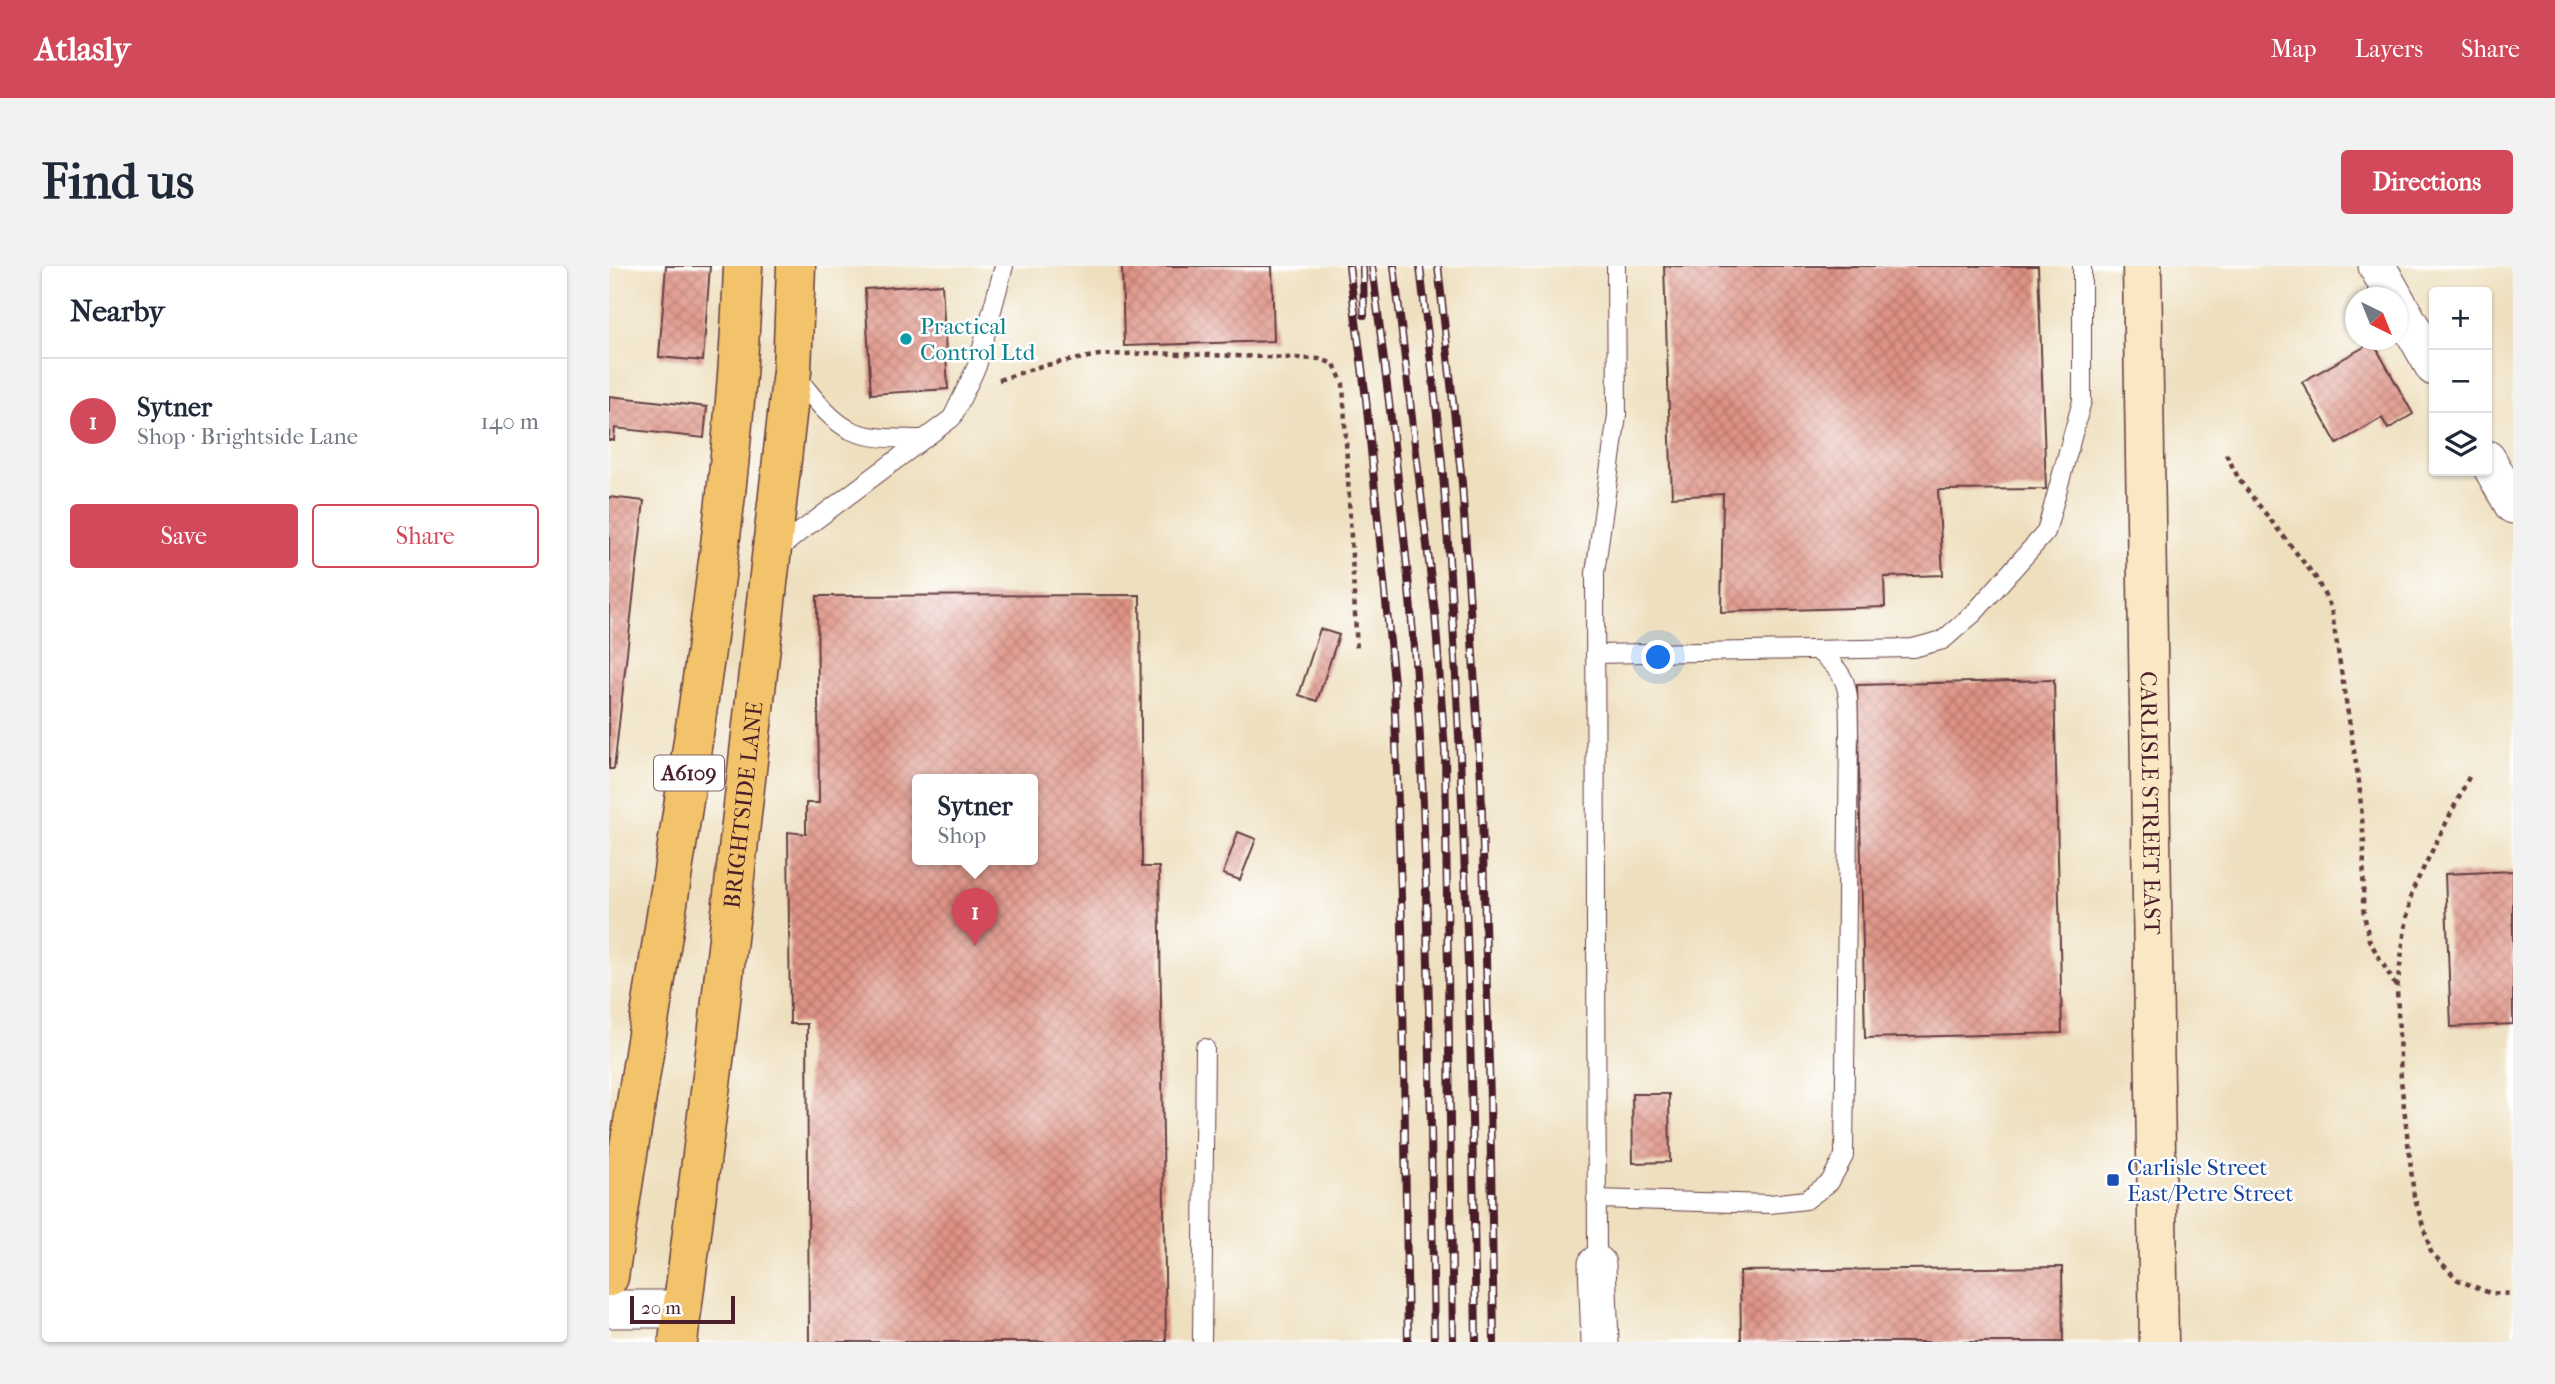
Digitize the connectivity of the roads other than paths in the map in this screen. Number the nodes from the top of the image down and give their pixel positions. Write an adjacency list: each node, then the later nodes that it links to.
1 (743, 266): 19 (main road, A6109)
2 (796, 266): 11 (main road, BRIGHTSIDE LANE / A6109)
3 (1005, 266): 12 (lane)
4 (1616, 266): 17 (lane)
5 (2082, 266): 16 (lane)
6 (2142, 266): 27 (main road, CARLISLE STREET EAST)
7 (2377, 266): 8 (street)
8 (2389, 287)
9 (2408, 321): 10 (street)
10 (2429, 358)
11 (792, 371): 12 (lane); 15 (main road, BRIGHTSIDE LANE / A6109)
12 (922, 439): 15 (lane)
13 (2492, 468): 14 (street)
14 (2513, 505)
15 (771, 556): 24 (main road, BRIGHTSIDE LANE / A6109)
16 (1816, 650): 17 (lane); 20 (lane)
17 (1595, 654): 20 (lane)
18 (1205, 1048): 25 (lane)
19 (616, 1193): 22 (main road, A6109)
20 (1597, 1199): 21 (lane)
21 (1597, 1264): 26 (street)
22 (609, 1278)
23 (609, 1309): 24 (street)
24 (681, 1326)
25 (1202, 1342)
26 (1600, 1342)
27 (2159, 1342)

